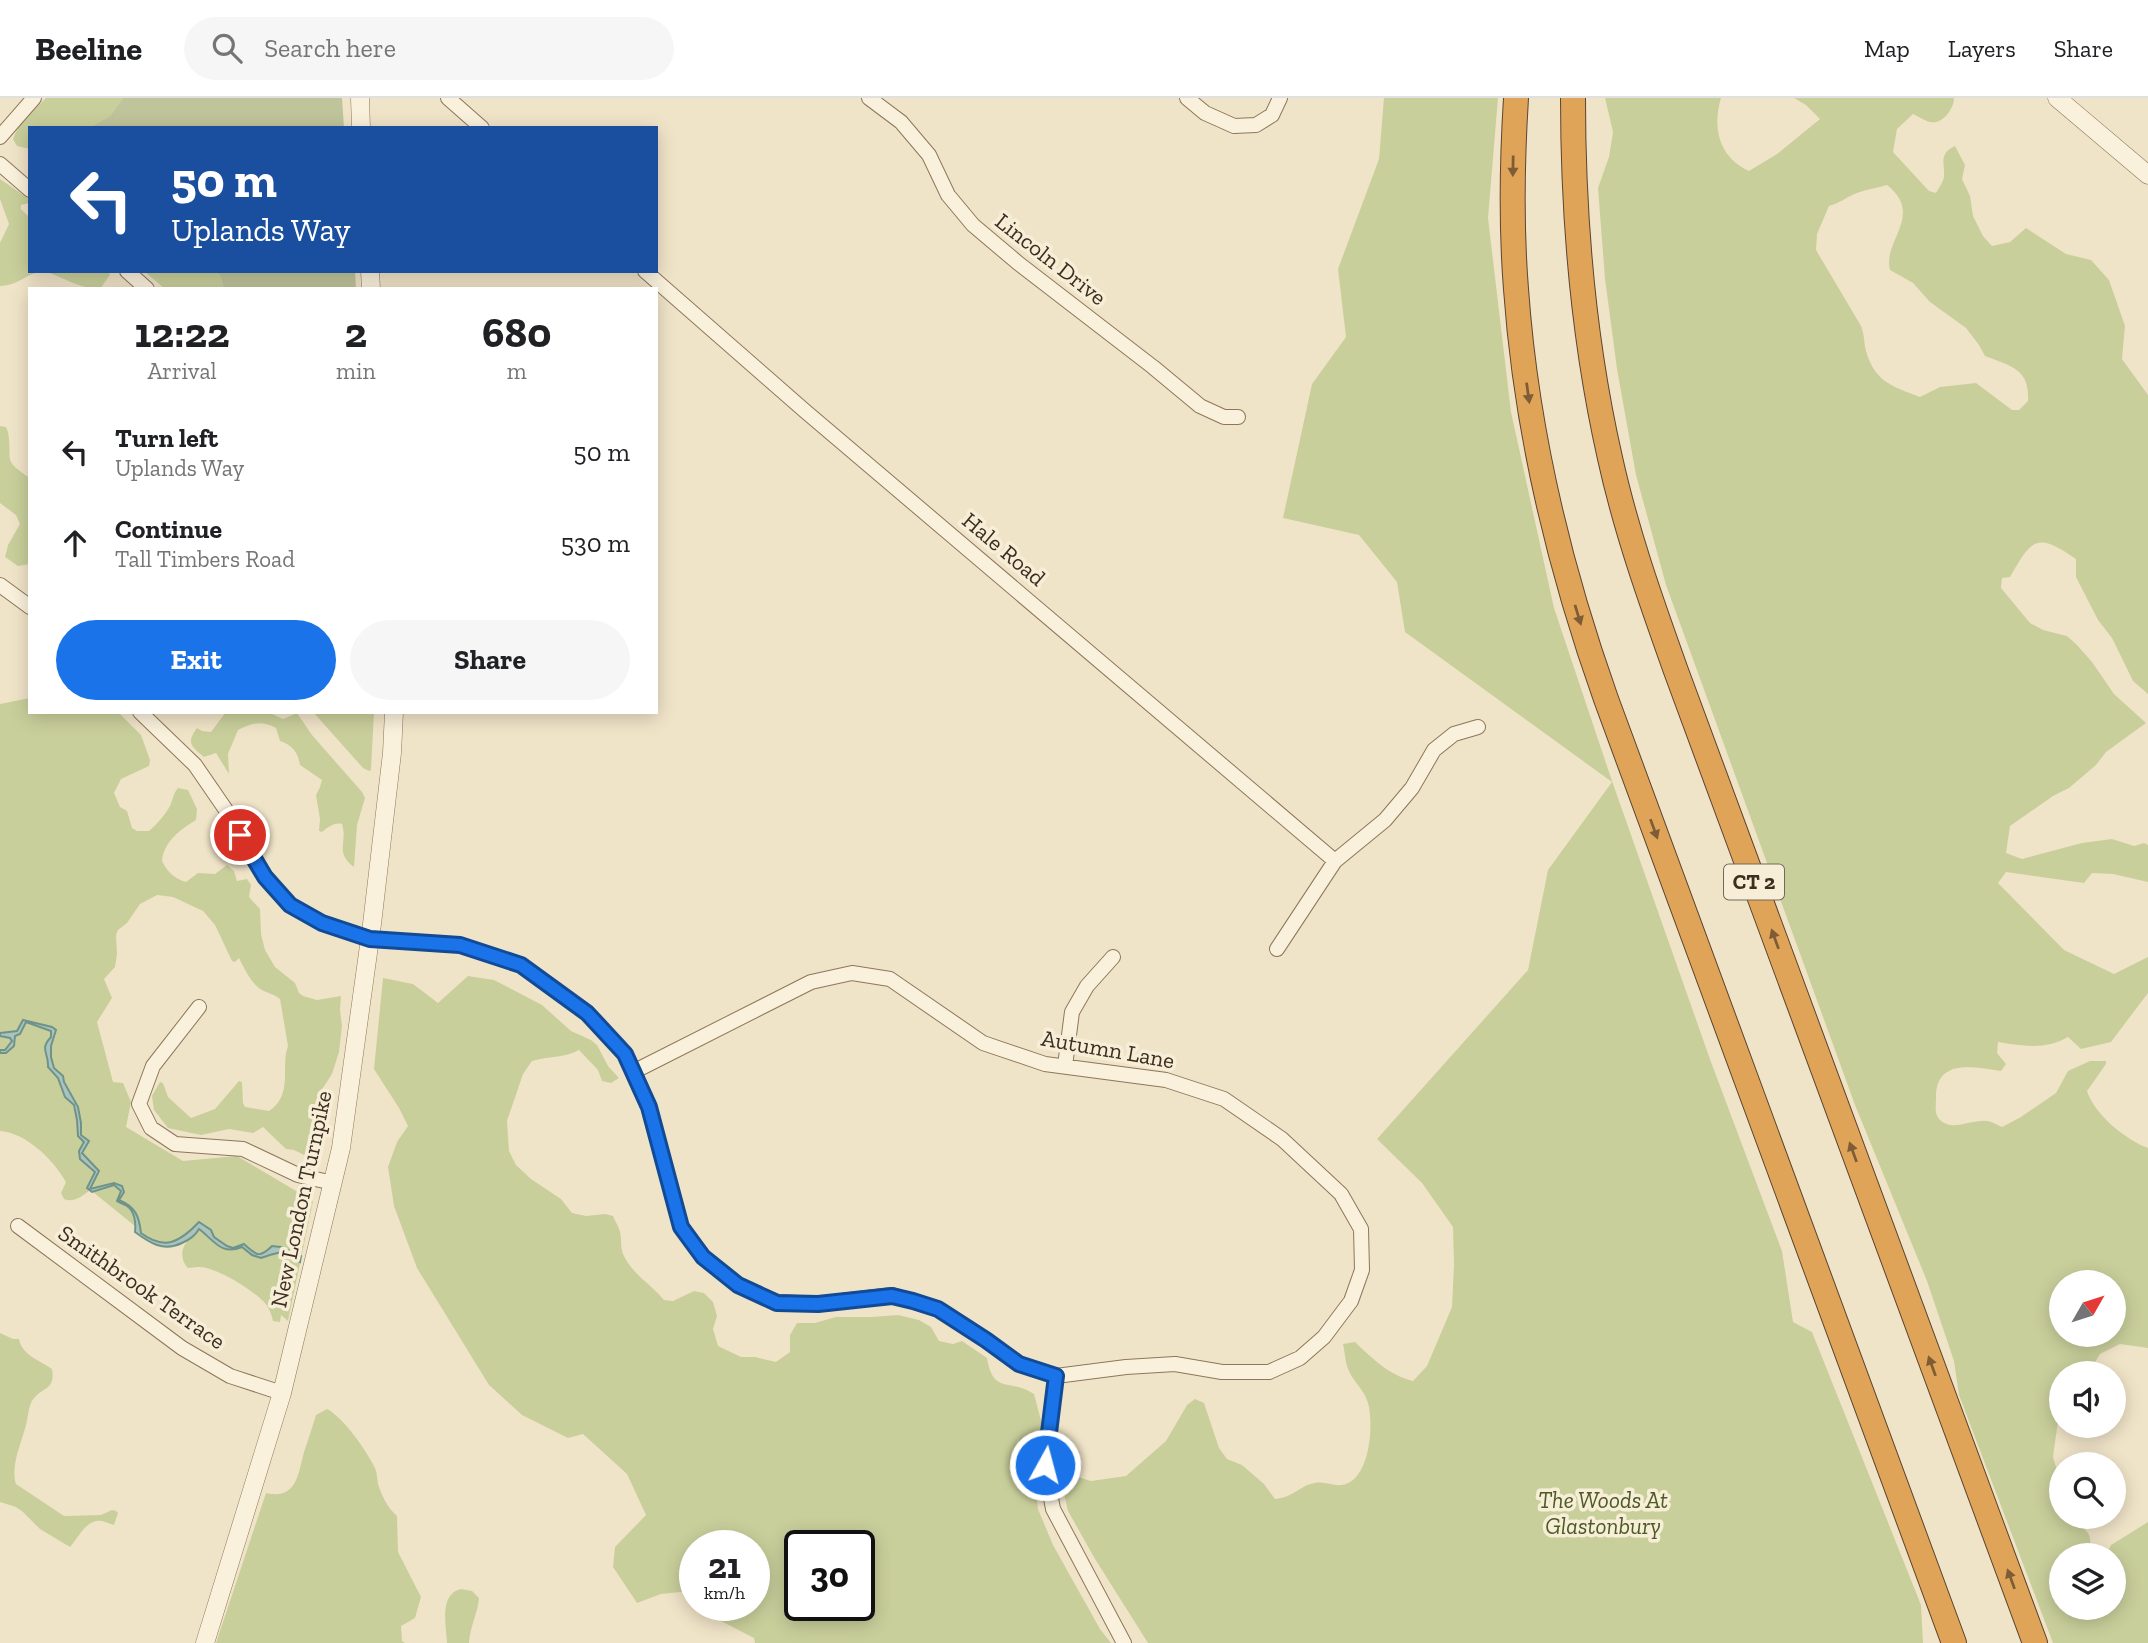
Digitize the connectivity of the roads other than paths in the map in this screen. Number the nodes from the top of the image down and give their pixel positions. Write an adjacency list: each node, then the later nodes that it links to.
1 (34, 98): 12 (street)
2 (360, 98): 10 (street)
3 (448, 98): 11 (street)
4 (869, 98): 19 (street, Lincoln Drive)
5 (1187, 98): 6 (street)
6 (1280, 98)
7 (1516, 98): 38 (highway, one-way to 38)
8 (1573, 98): 39 (highway, CT 2, one-way to 8)
9 (2057, 98): 14 (street)
10 (361, 126)
11 (480, 126)
12 (0, 137)
13 (0, 164): 15 (street)
14 (2148, 175)
15 (28, 188)
16 (129, 273): 18 (street)
17 (647, 273): 25 (street, Hale Road)
18 (145, 287)
19 (1238, 417)
20 (0, 585): 21 (street)
21 (28, 606)
22 (142, 714): 26 (street)
23 (394, 714): 26 (street, New London Turnpike)
24 (1478, 727): 25 (street)
25 (1335, 861): 27 (street)
26 (370, 939): 31 (street); 32 (street, New London Turnpike)
27 (1277, 948)
28 (1113, 957): 30 (street)
29 (199, 1007): 32 (street)
30 (1065, 1066): 31 (street, Autumn Lane); 34 (street, Autumn Lane)
31 (633, 1072): 34 (street)
32 (333, 1183): 35 (street, New London Turnpike)
33 (18, 1226): 35 (street, Smithbrook Terrace)
34 (1056, 1376): 37 (street)
35 (282, 1394): 36 (street, New London Turnpike)
36 (205, 1643)
37 (1124, 1643)
38 (1954, 1643)
39 (2035, 1643)

